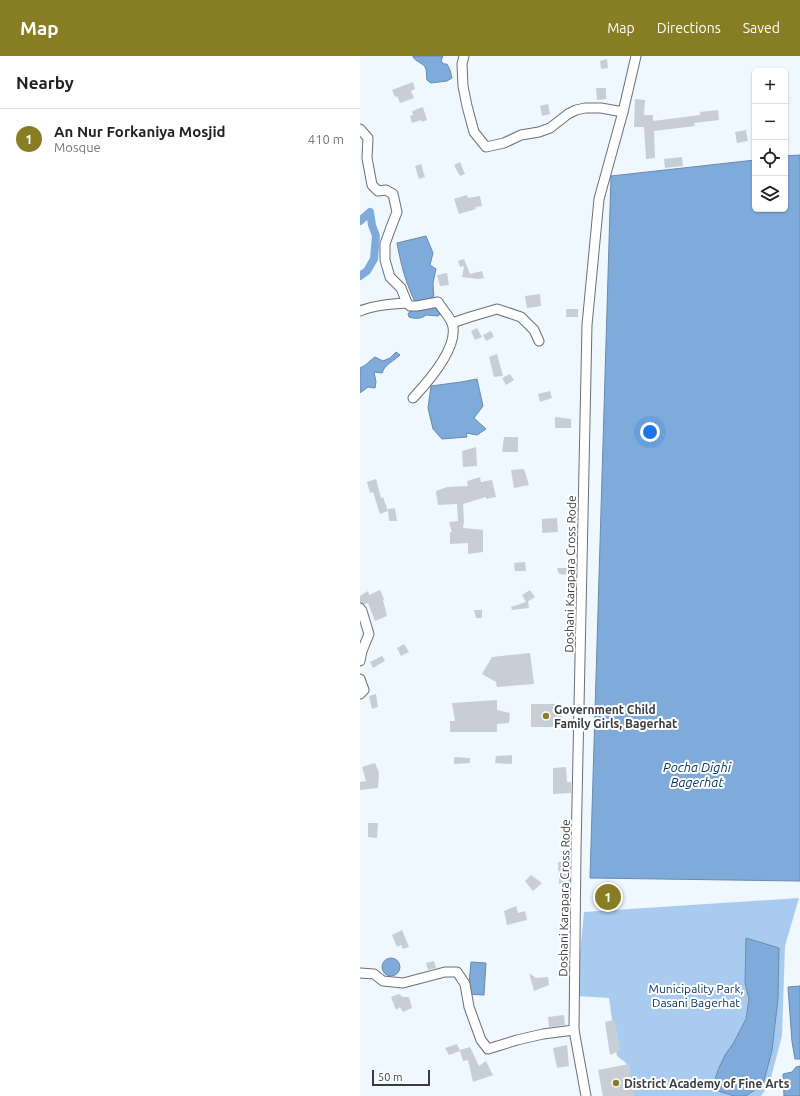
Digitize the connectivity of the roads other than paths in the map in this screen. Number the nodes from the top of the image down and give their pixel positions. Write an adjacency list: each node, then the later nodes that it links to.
1 (464, 56): 3 (street)
2 (636, 56): 3 (street, Doshani Karapara Cross Rode)
3 (623, 112): 15 (street, Doshani Karapara Cross Rode)
4 (360, 129): 5 (street)
5 (407, 304): 6 (street); 7 (street)
6 (360, 311)
7 (452, 323): 8 (street); 9 (street)
8 (539, 341)
9 (413, 398)
10 (360, 608): 11 (street)
11 (360, 662)
12 (360, 679): 13 (street)
13 (360, 694)
14 (360, 973): 15 (street)
15 (574, 1030): 16 (street, Doshani Karapara Cross Rode)
16 (586, 1096)

